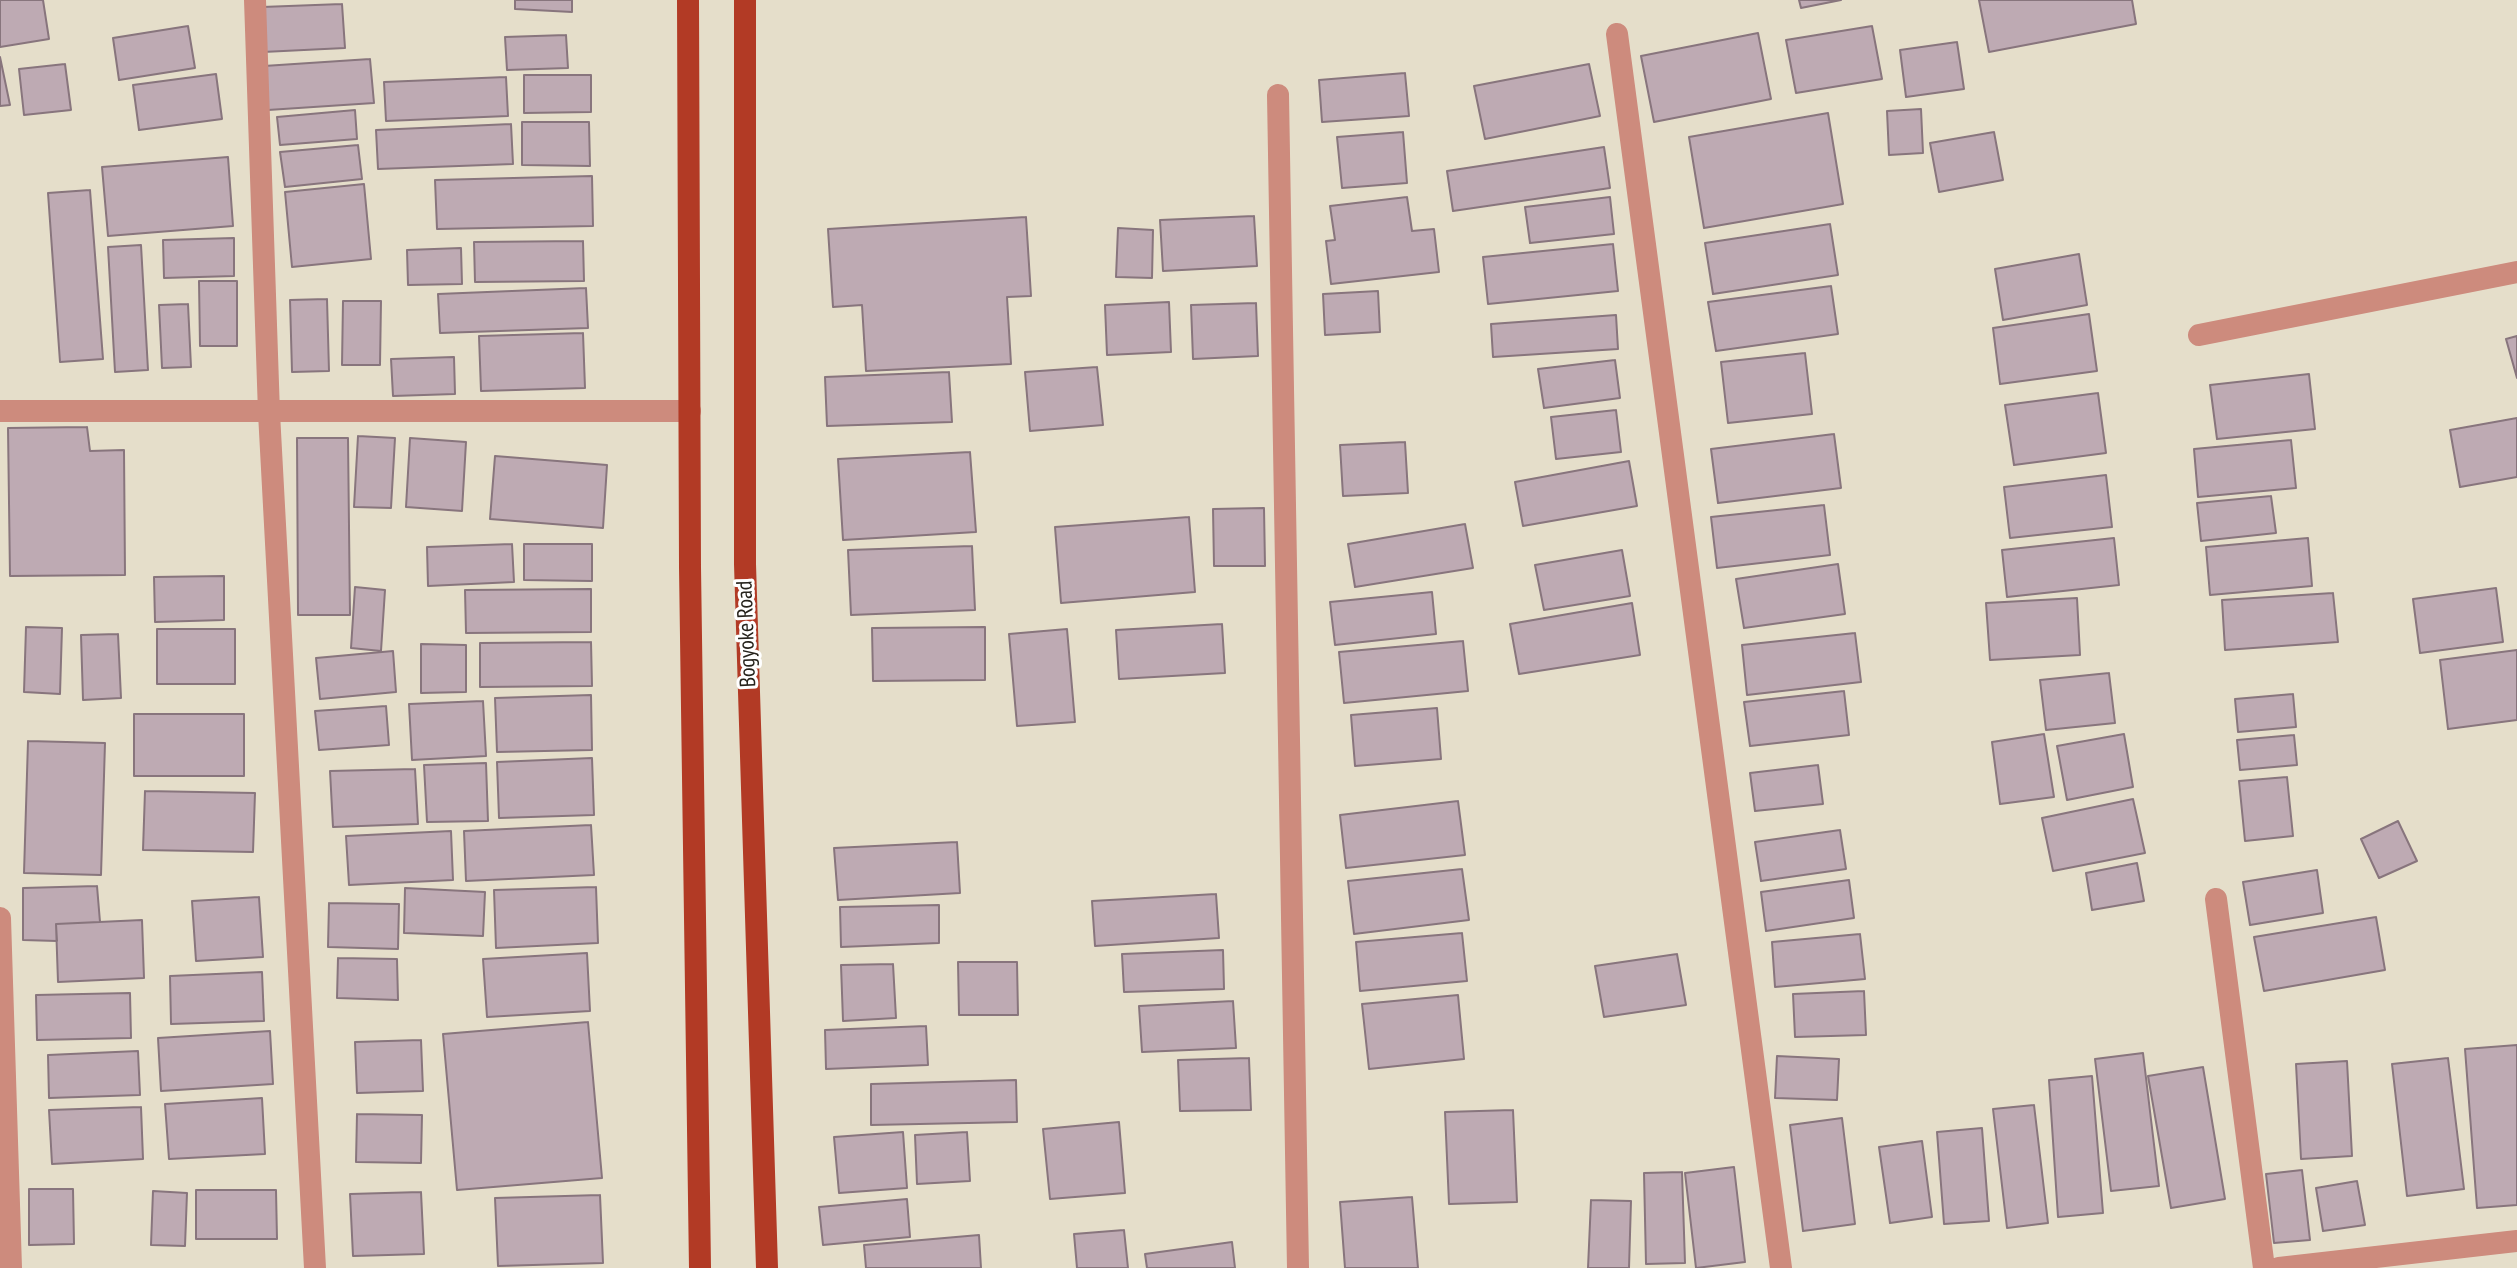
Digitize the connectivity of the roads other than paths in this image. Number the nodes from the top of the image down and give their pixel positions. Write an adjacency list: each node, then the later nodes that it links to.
1 (255, 0): 10 (street)
2 (688, 0): 9 (main road)
3 (745, 0): 17 (main road, Bogyoke Road)
4 (1617, 34): 19 (street)
5 (1278, 95): 18 (street)
6 (2517, 272): 7 (street)
7 (2199, 335)
8 (0, 411): 10 (street)
9 (690, 411): 10 (street); 16 (main road)
10 (269, 413): 15 (street)
11 (2216, 899): 20 (street)
12 (0, 918): 14 (street)
13 (2517, 1241): 21 (street)
14 (11, 1268)
15 (315, 1268)
16 (700, 1268)
17 (767, 1268)
18 (1298, 1268)
19 (1781, 1268)
20 (2264, 1268)
21 (2279, 1268)

